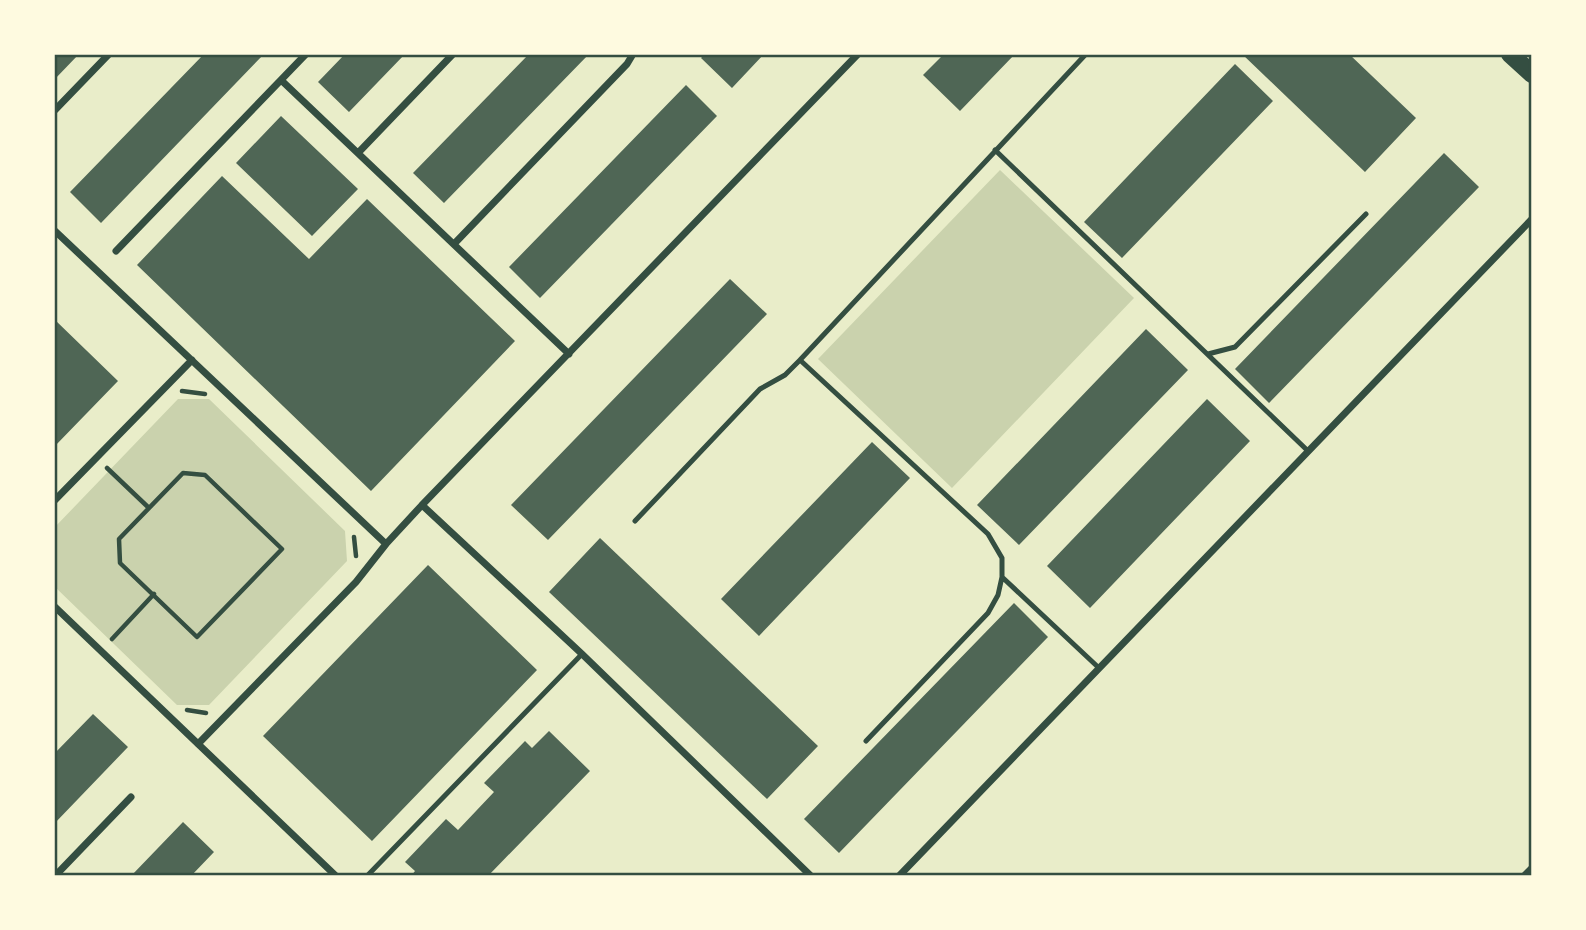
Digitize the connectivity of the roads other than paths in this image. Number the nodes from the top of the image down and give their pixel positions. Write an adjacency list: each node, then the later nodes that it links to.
1 (109, 54): 10 (street)
2 (306, 54): 9 (street)
3 (453, 54): 12 (street)
4 (633, 54): 16 (street)
5 (858, 54): 18 (street)
6 (1086, 54): 11 (lane)
7 (1510, 54): 8 (main road)
8 (1532, 74)
9 (281, 80): 12 (street); 17 (street)
10 (54, 111)
11 (995, 150): 19 (lane); 21 (lane)
12 (358, 153): 16 (street)
13 (1366, 214): 19 (lane)
14 (1532, 219): 22 (street)
15 (54, 230): 20 (street)
16 (454, 244): 18 (street)
17 (116, 251)
18 (569, 354): 24 (street)
19 (1208, 354): 22 (lane)
20 (192, 360): 23 (street); 26 (street)
21 (800, 360): 25 (lane); 27 (lane)
22 (1308, 451): 30 (street)
23 (54, 501)
24 (422, 505): 26 (street); 29 (street)
25 (635, 521)
26 (386, 544): 32 (street)
27 (1002, 577): 30 (lane); 31 (lane)
28 (54, 606): 32 (street)
29 (582, 654): 37 (lane); 38 (street)
30 (1099, 668): 39 (street)
31 (866, 741)
32 (198, 744): 36 (street)
33 (131, 797): 35 (street)
34 (1532, 868): 40 (street)
35 (55, 874)
36 (336, 876)
37 (366, 876)
38 (811, 876)
39 (899, 876)
40 (1524, 876)

